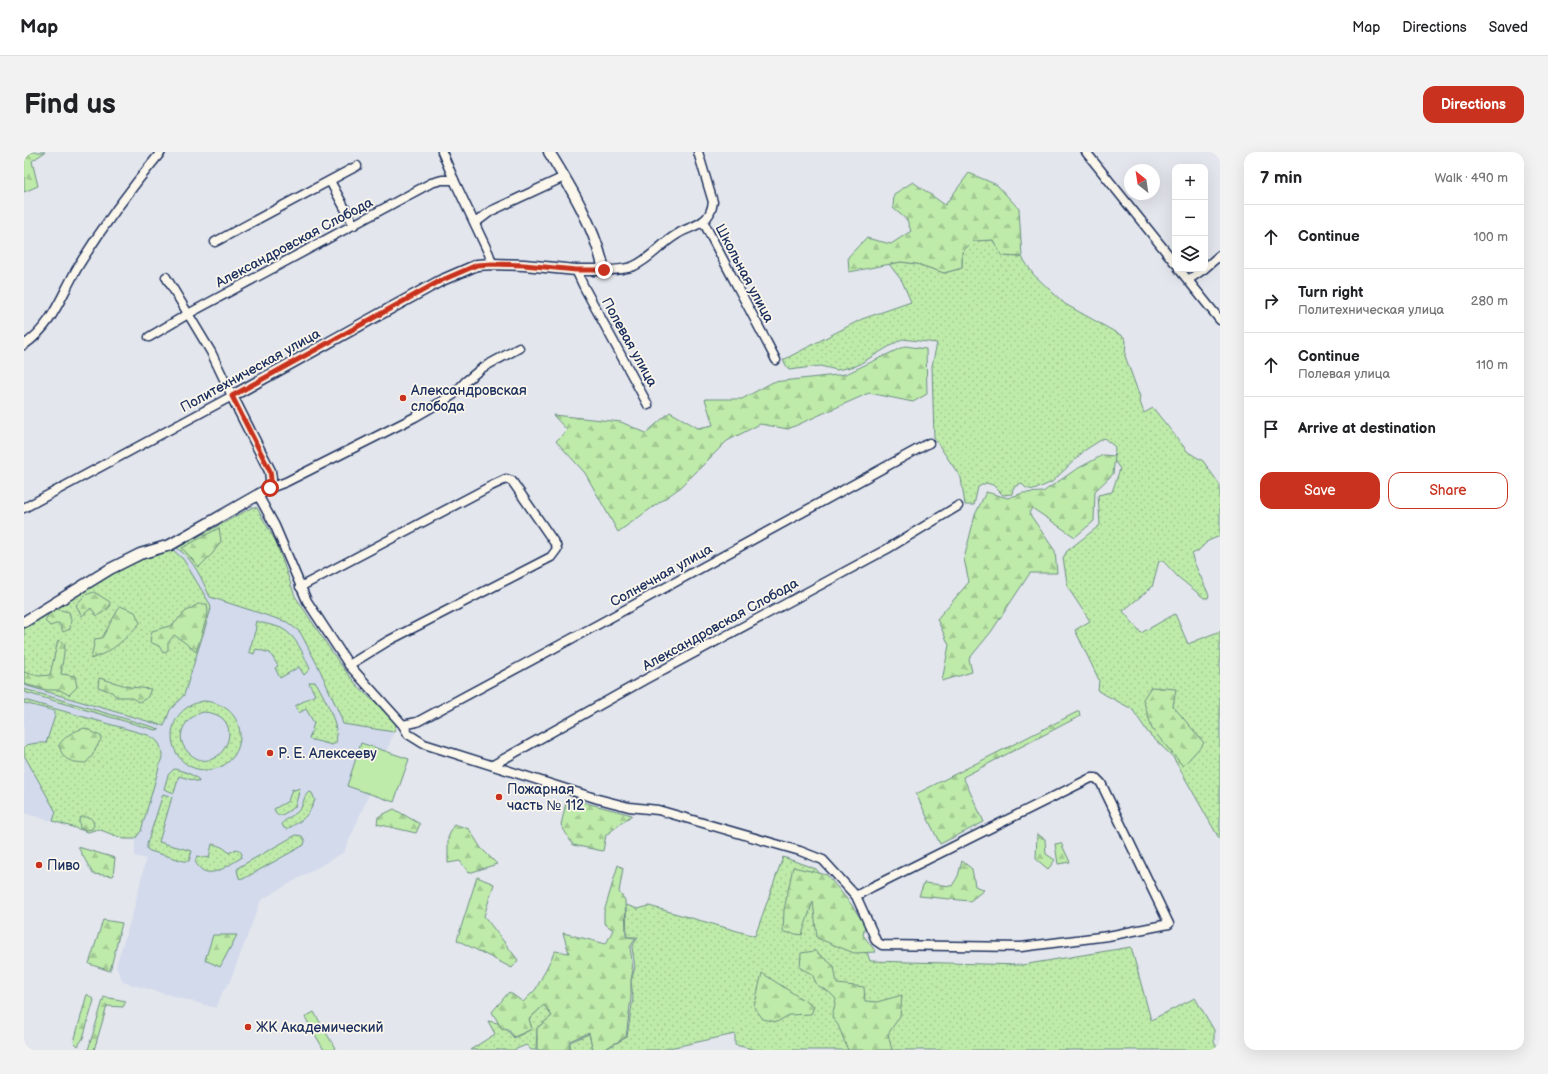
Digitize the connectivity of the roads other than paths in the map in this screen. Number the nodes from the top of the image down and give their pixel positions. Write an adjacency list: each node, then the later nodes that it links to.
1 (160, 152): 27 (street)
2 (442, 152): 8 (street)
3 (550, 152): 7 (street)
4 (698, 152): 10 (street, Школьная улица)
5 (1086, 152): 15 (street)
6 (357, 166): 9 (street)
7 (564, 177): 11 (street); 19 (street)
8 (454, 180): 11 (street); 12 (street, Александровская Слобода)
9 (330, 181): 12 (street); 13 (street)
10 (703, 221): 19 (street); 29 (street, Школьная улица)
11 (475, 223): 16 (street)
12 (354, 224): 24 (street, Александровская Слобода)
13 (215, 242)
14 (1220, 255): 17 (street)
15 (1172, 260)
16 (492, 264): 18 (street); 30 (street, Политехническая улица)
17 (1208, 265)
18 (576, 270): 19 (street); 31 (street, Полевая улица)
19 (604, 270)
20 (1181, 272): 23 (street)
21 (1199, 272): 23 (street)
22 (166, 276): 24 (street)
23 (1188, 280): 25 (street)
24 (188, 314): 26 (street, Александровская Слобода); 30 (street)
25 (1220, 320)
26 (149, 337)
27 (24, 345)
28 (519, 348): 33 (street)
29 (776, 360)
30 (232, 396): 33 (street); 36 (street, Политехническая улица)
31 (648, 405)
32 (929, 443): 40 (street, Солнечная улица)
33 (270, 488): 34 (street)
34 (258, 495): 37 (street); 38 (street)
35 (958, 506): 41 (street, Александровская Слобода)
36 (24, 508)
37 (300, 587): 39 (street); 39 (street)
38 (24, 622)
39 (349, 665): 40 (street)
40 (403, 725): 41 (street)
41 (493, 765): 42 (street)
42 (856, 896): 42 (street)

